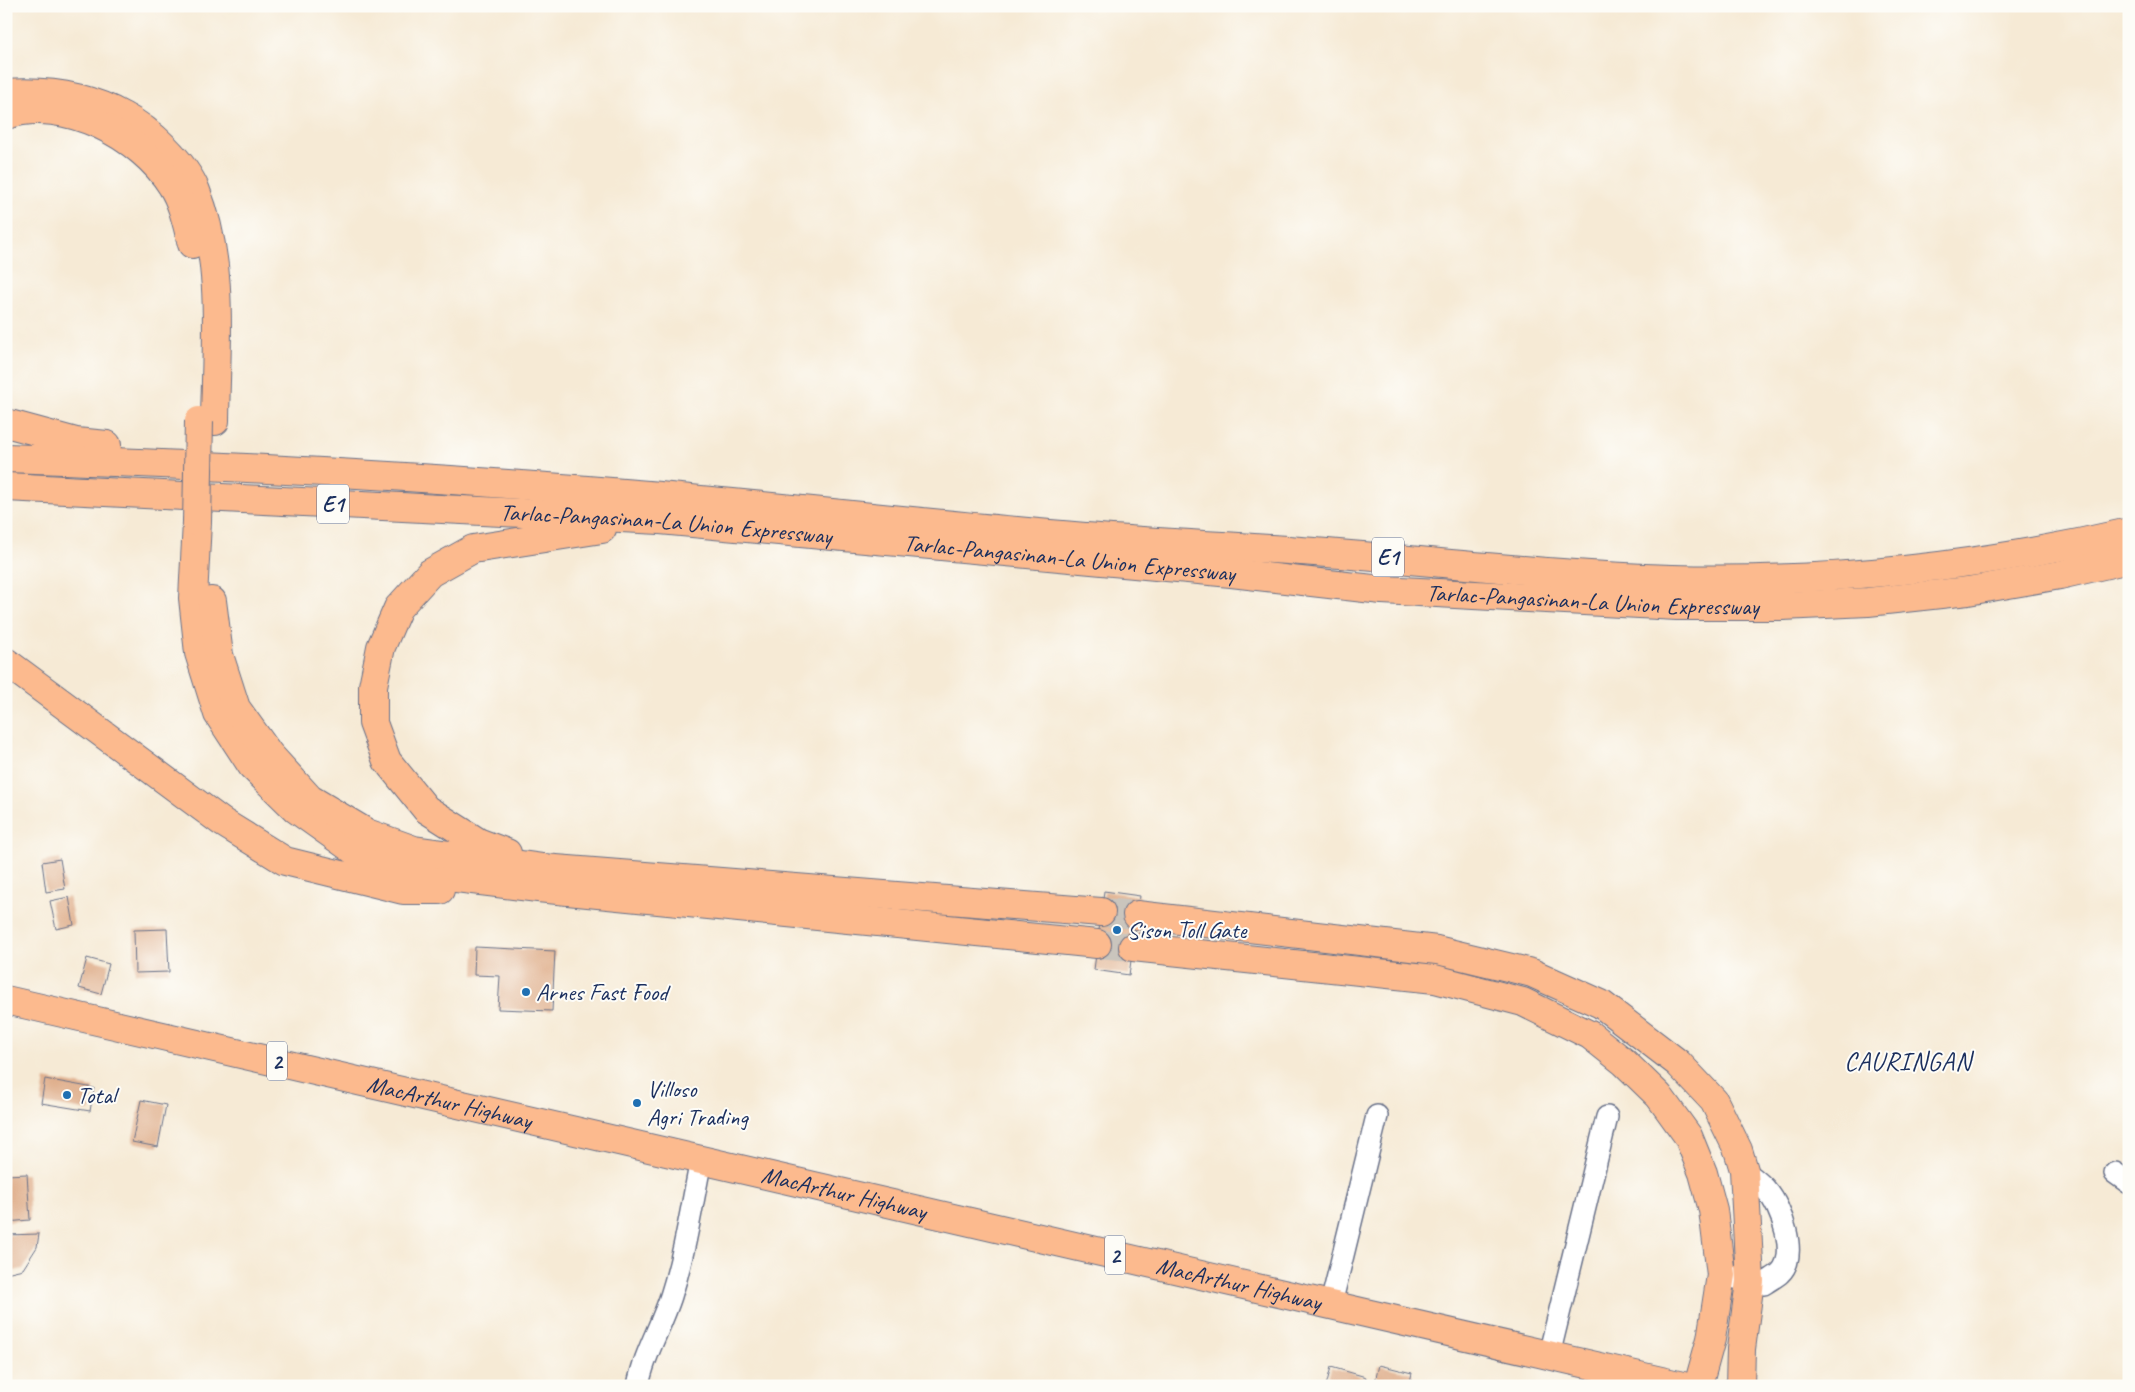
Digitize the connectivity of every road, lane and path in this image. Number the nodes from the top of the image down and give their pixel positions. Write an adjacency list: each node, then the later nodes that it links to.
1 (6, 93): 3 (highway)
2 (6, 115): 3 (highway)
3 (207, 421): 14 (highway)
4 (6, 423): 6 (highway)
5 (6, 458): 6 (highway, Tarlac-Pangasinan-La Union Expressway / E1)
6 (206, 464): 10 (highway, Tarlac-Pangasinan-La Union Expressway / E1)
7 (6, 487): 8 (highway, Tarlac-Pangasinan-La Union Expressway / E1)
8 (660, 520): 12 (highway, Tarlac-Pangasinan-La Union Expressway / E1); 14 (highway)
9 (2129, 532): 10 (highway, Tarlac-Pangasinan-La Union Expressway / E1)
10 (1385, 557): 12 (street)
11 (2129, 559): 12 (highway, Tarlac-Pangasinan-La Union Expressway / E1)
12 (1382, 590)
13 (6, 662): 14 (highway)
14 (541, 878): 15 (highway); 17 (highway)
15 (1101, 912)
16 (1137, 915): 23 (highway)
17 (1097, 944)
18 (1133, 948): 24 (highway)
19 (6, 1000): 22 (highway, MacArthur Highway / 2)
20 (1377, 1116): 26 (street)
21 (1607, 1117): 27 (street)
22 (701, 1160): 26 (highway, MacArthur Highway / 2); 28 (street)
23 (1744, 1170): 25 (highway); 25 (street)
24 (1721, 1275): 25 (street); 30 (highway)
25 (1750, 1281): 31 (highway)
26 (1331, 1304): 27 (highway, MacArthur Highway / 2)
27 (1549, 1355): 29 (highway, MacArthur Highway / 2)
28 (638, 1386)
29 (1683, 1386)
30 (1698, 1386)
31 (1740, 1386)

